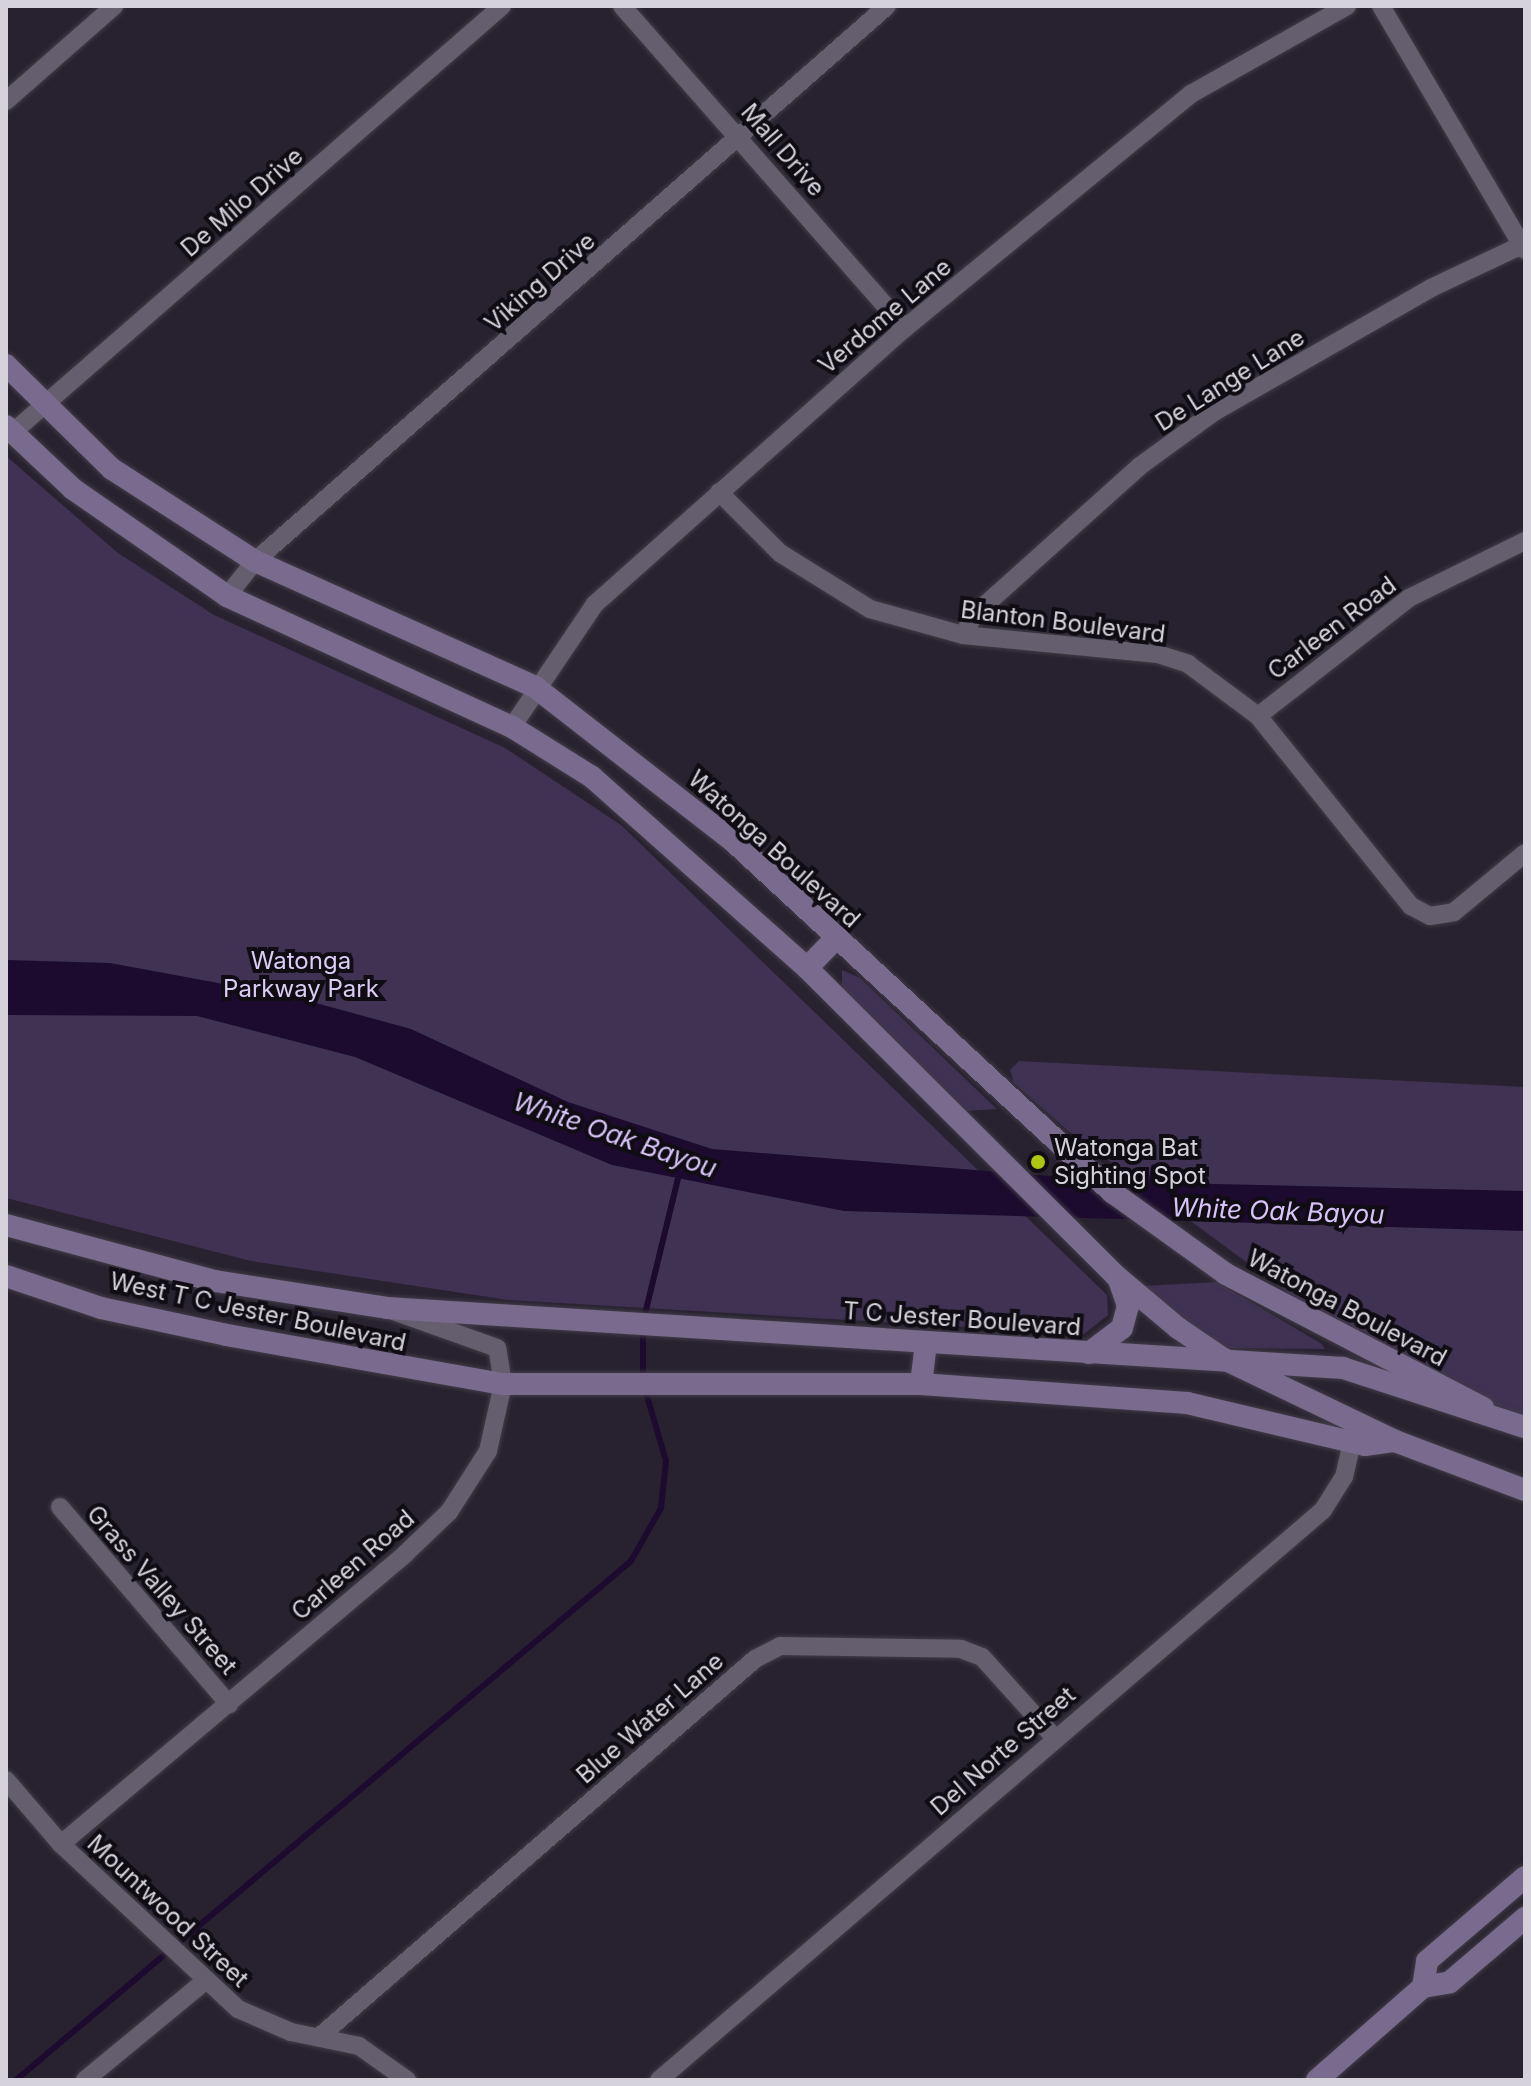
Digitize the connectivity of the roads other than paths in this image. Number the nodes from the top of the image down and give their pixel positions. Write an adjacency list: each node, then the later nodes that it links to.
1 (114, 6): 7 (street)
2 (502, 6): 12 (street, De Milo Drive)
3 (622, 6): 8 (street, Mall Drive)
4 (887, 6): 8 (street, Viking Drive)
5 (1347, 6): 10 (street, Verdome Lane)
6 (1381, 6): 9 (street)
7 (6, 101)
8 (742, 139): 10 (street, Mall Drive); 16 (street, Viking Drive)
9 (1524, 248): 18 (street, De Lange Lane)
10 (905, 328): 14 (street, Verdome Lane)
11 (6, 365): 12 (main road, Watonga Boulevard)
12 (43, 407): 13 (street, De Milo Drive); 16 (main road, Watonga Boulevard)
13 (9, 430): 17 (main road)
14 (719, 492): 18 (street, Blanton Boulevard); 19 (street, Verdome Lane)
15 (1525, 541): 20 (street, Carleen Road)
16 (255, 561): 17 (street, Viking Drive); 19 (main road, Watonga Boulevard)
17 (227, 596): 21 (main road)
18 (963, 635): 20 (street, Blanton Boulevard)
19 (535, 687): 21 (street, Verdome Lane); 23 (main road, Watonga Boulevard)
20 (1258, 716): 22 (street, Blanton Boulevard)
21 (512, 727): 24 (main road)
22 (1525, 853)
23 (836, 938): 24 (main road); 34 (main road, Watonga Boulevard)
24 (807, 968): 27 (main road)
25 (6, 1225): 28 (main road, West T C Jester Boulevard)
26 (6, 1276): 32 (main road, West T C Jester Boulevard)
27 (1116, 1276): 30 (main road); 31 (main road)
28 (387, 1308): 29 (main road, T C Jester Boulevard); 32 (street, Carleen Road)
29 (926, 1343): 30 (main road, T C Jester Boulevard); 33 (main road)
30 (1087, 1354): 31 (main road, T C Jester Boulevard)
31 (1222, 1358): 34 (main road, T C Jester Boulevard); 36 (main road)
32 (503, 1384): 33 (main road); 40 (street, Carleen Road)
33 (921, 1384): 37 (main road)
34 (1483, 1408): 35 (main road, T C Jester Boulevard)
35 (1525, 1427)
36 (1395, 1441): 37 (main road); 38 (main road)
37 (1352, 1442): 41 (street, Del Norte Street)
38 (1525, 1490)
39 (60, 1507): 40 (street, Grass Valley Street)
40 (229, 1704): 43 (street, Carleen Road)
41 (1055, 1738): 48 (street, Blue Water Lane); 51 (street, Del Norte Street)
42 (6, 1780): 43 (street, Mountwood Street)
43 (61, 1844): 46 (street, Mountwood Street)
44 (1525, 1877): 47 (main road)
45 (1525, 1918): 47 (main road)
46 (204, 1982): 48 (street, Mountwood Street); 49 (street)
47 (1423, 1987): 52 (main road)
48 (319, 2037): 50 (street, Mountwood Street)
49 (85, 2080)
50 (407, 2080)
51 (659, 2080)
52 (1317, 2080)

